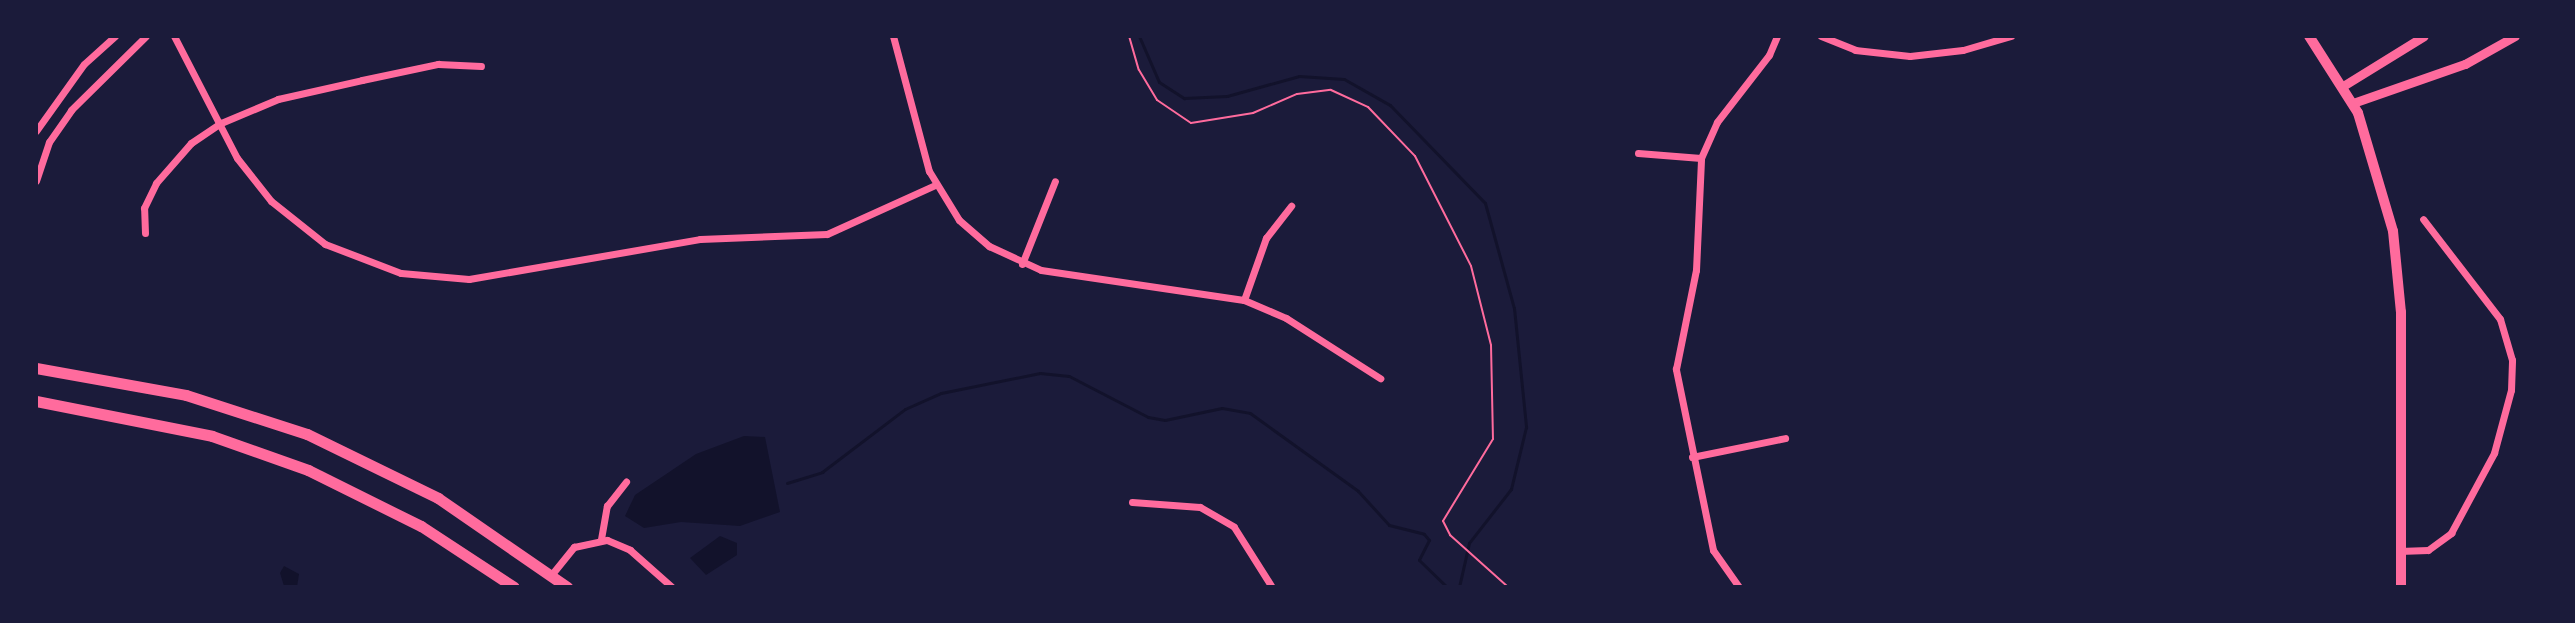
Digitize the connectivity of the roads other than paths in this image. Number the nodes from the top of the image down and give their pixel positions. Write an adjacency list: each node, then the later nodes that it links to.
1 (115, 36): 15 (street)
2 (146, 36): 18 (street)
3 (174, 36): 14 (street)
4 (893, 36): 20 (street)
5 (1777, 36): 17 (street)
6 (1821, 36): 7 (street)
7 (2011, 36)
8 (2309, 36): 12 (main road)
9 (2424, 36): 12 (street)
10 (2515, 36): 13 (street)
11 (481, 66): 14 (street)
12 (2343, 86): 13 (main road)
13 (2353, 103): 34 (main road)
14 (221, 123): 20 (street); 23 (street)
15 (36, 131)
16 (1638, 153): 17 (street)
17 (1701, 158): 30 (street)
18 (36, 181)
19 (1055, 181): 24 (street)
20 (935, 185): 24 (street)
21 (1291, 206): 25 (street)
22 (2423, 219): 34 (street)
23 (145, 233)
24 (1022, 264): 25 (street)
25 (1244, 300): 27 (street)
26 (36, 368): 35 (main road)
27 (1380, 378)
28 (36, 401): 36 (main road)
29 (1785, 438): 30 (street)
30 (1692, 457): 40 (street)
31 (622, 481): 33 (street)
32 (1132, 502): 39 (street)
33 (601, 539): 35 (street); 38 (street)
34 (2399, 551): 41 (main road)
35 (552, 574): 37 (main road)
36 (514, 587)
37 (567, 587)
38 (672, 587)
39 (1272, 587)
40 (1739, 587)
41 (2401, 587)

